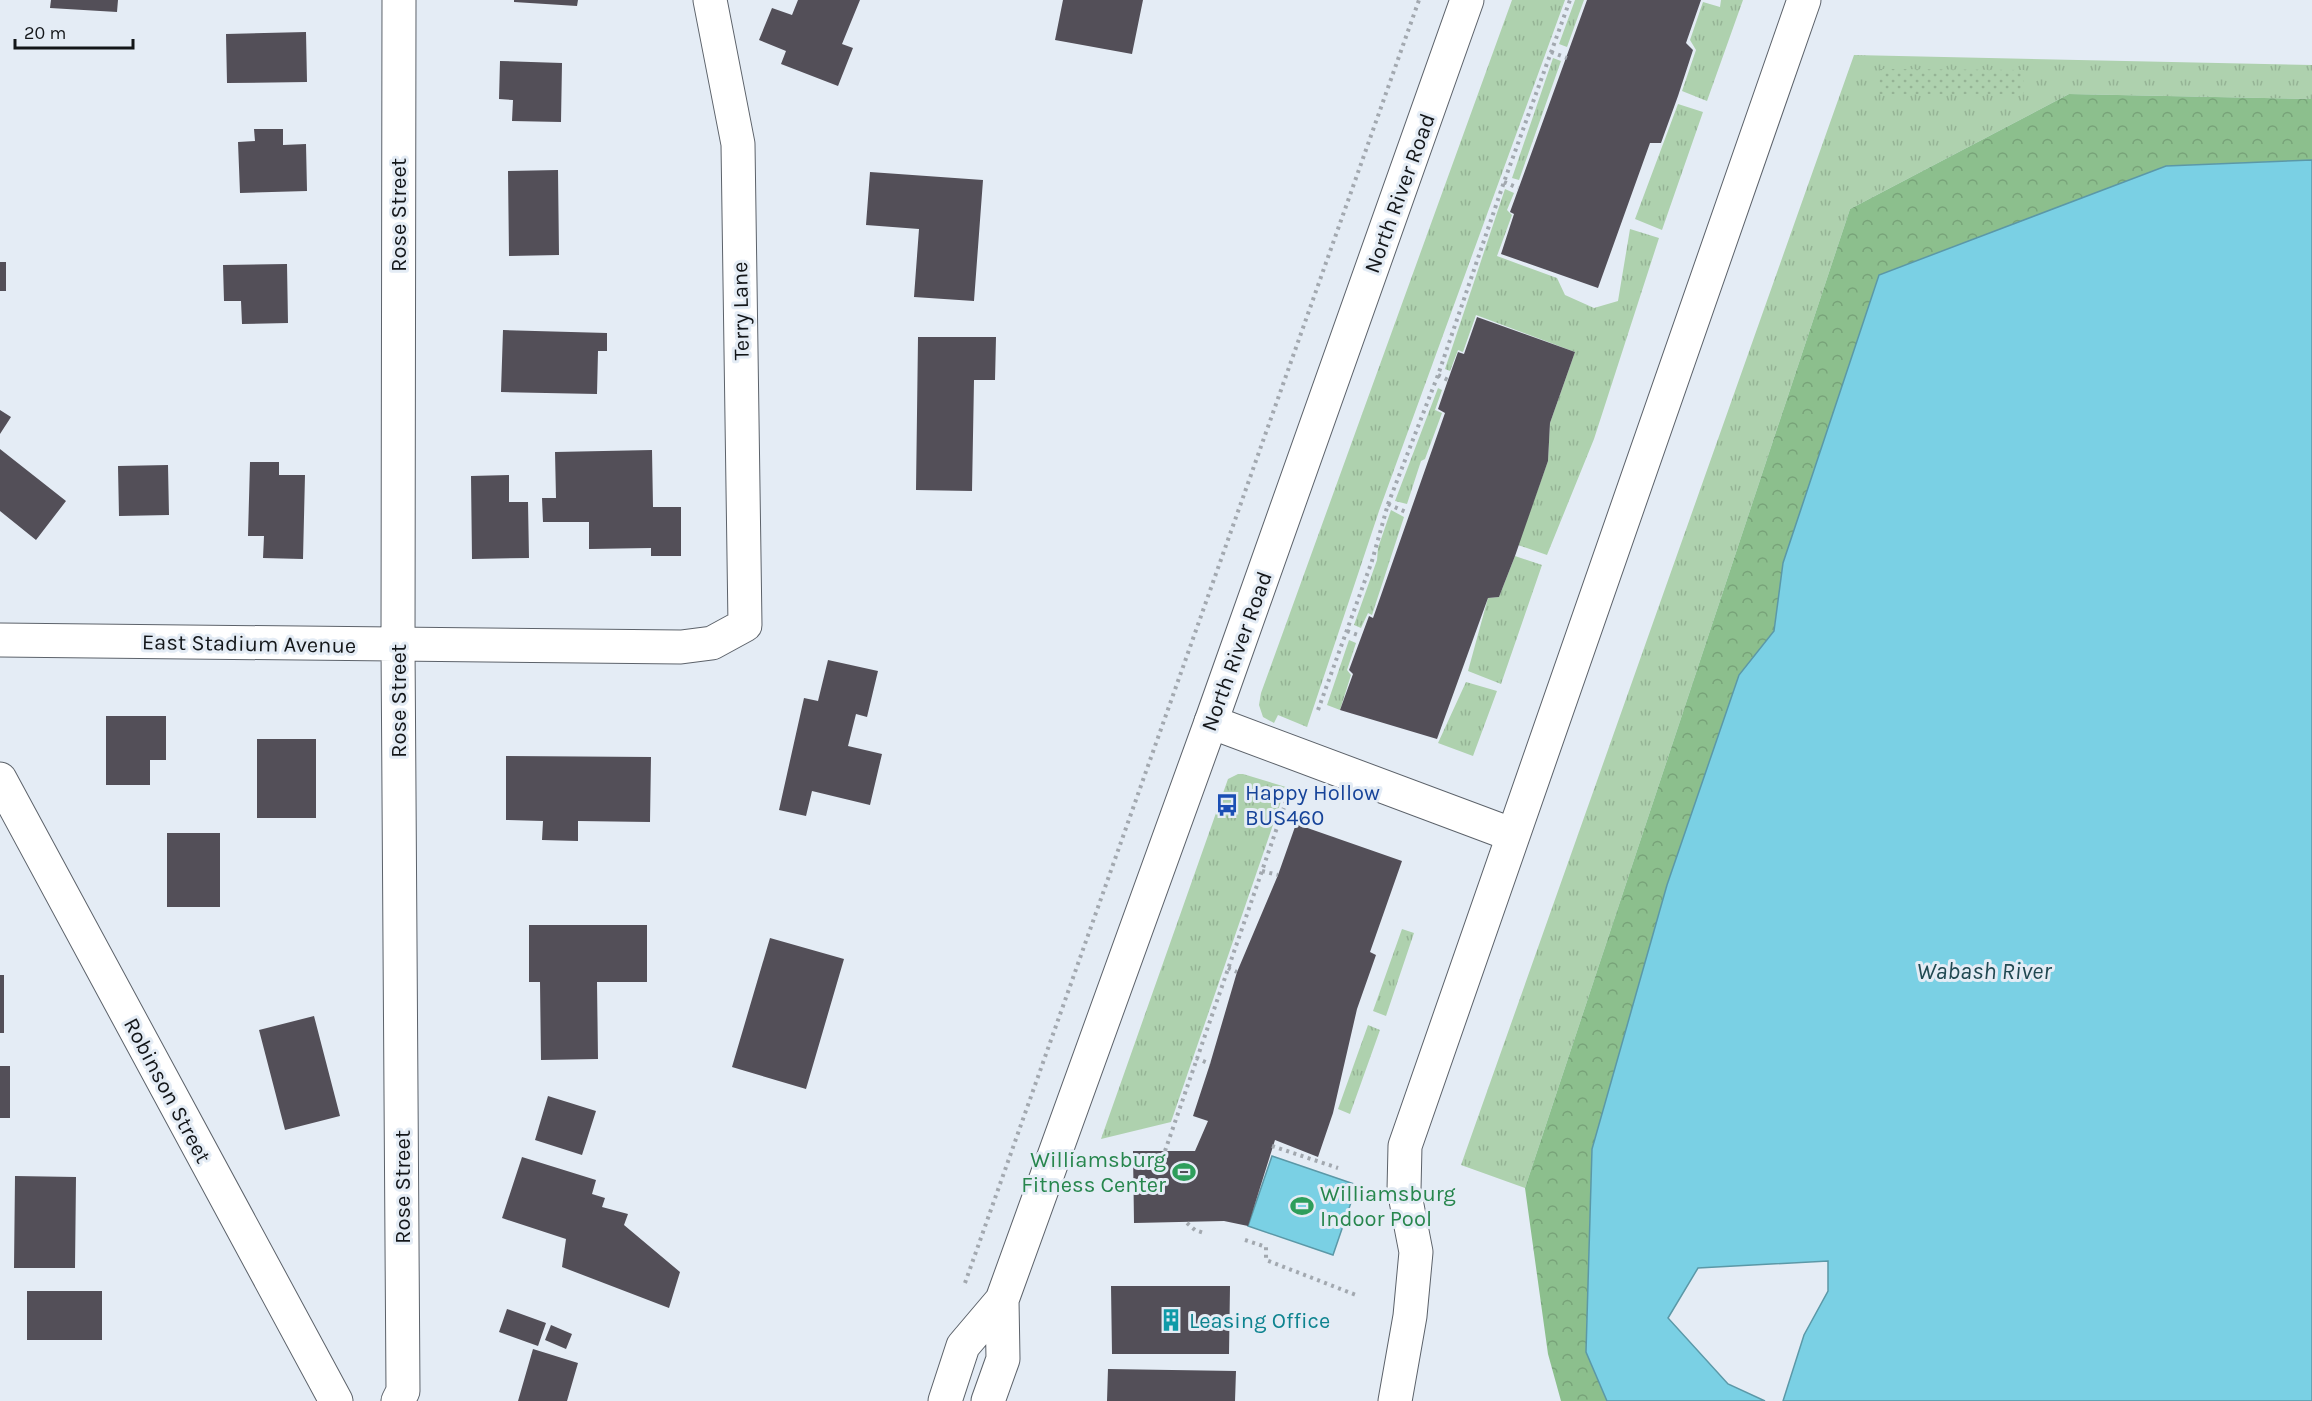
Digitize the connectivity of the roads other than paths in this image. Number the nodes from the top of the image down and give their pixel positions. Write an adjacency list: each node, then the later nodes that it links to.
1 (399, 0): 7 (street, Rose Street)
2 (710, 0): 5 (street, Terry Lane)
3 (1467, 0): 8 (street, North River Road)
4 (1804, 0): 10 (street)
5 (745, 625): 7 (street, East Stadium Avenue)
6 (0, 640): 7 (street, East Stadium Avenue)
7 (398, 645): 13 (street, Rose Street)
8 (1211, 722): 10 (street); 11 (street, North River Road)
9 (0, 779): 12 (street, Robinson Street)
10 (1513, 835): 16 (street)
11 (1002, 1300): 14 (street, North River Road); 15 (street, North River Road)
12 (336, 1401)
13 (398, 1401)
14 (945, 1401)
15 (988, 1401)
16 (1395, 1401)

